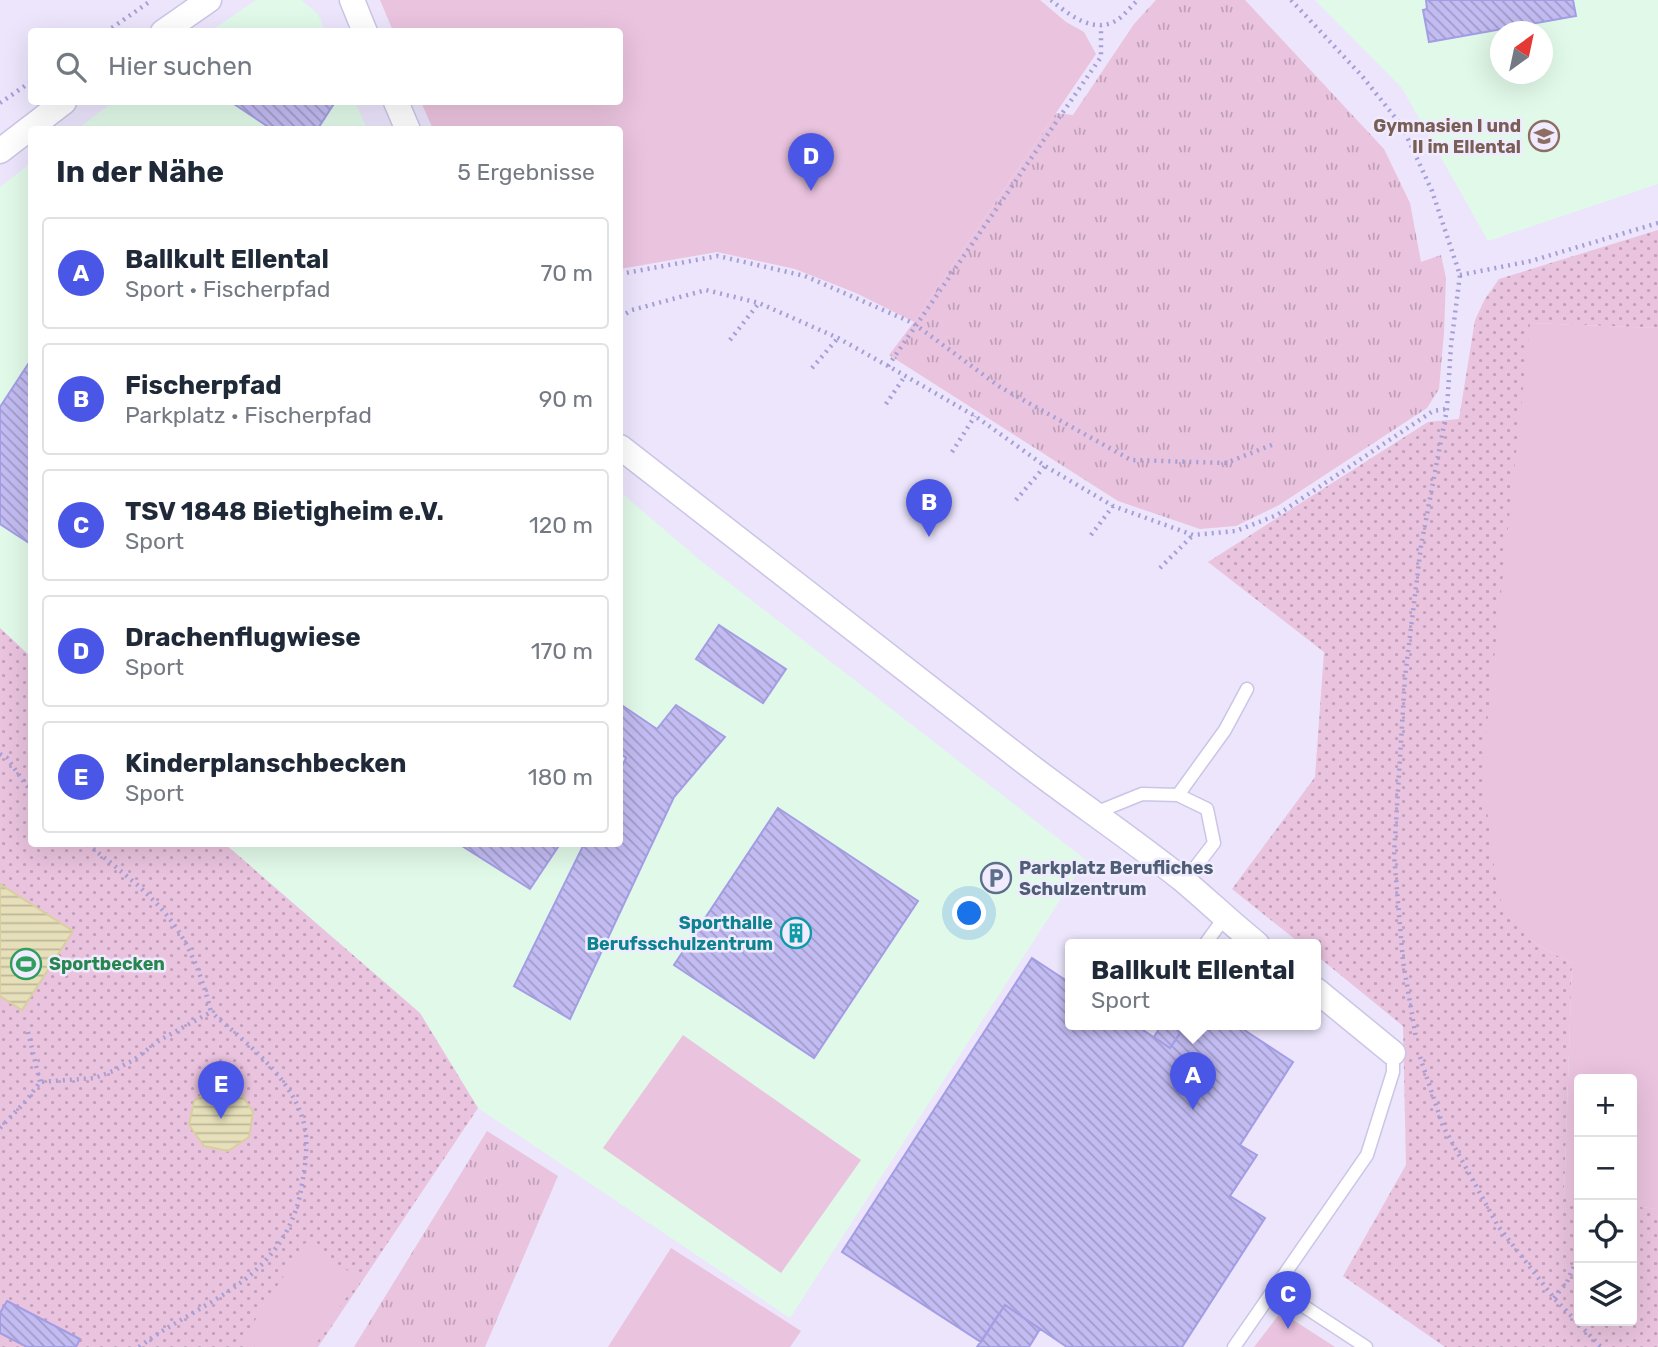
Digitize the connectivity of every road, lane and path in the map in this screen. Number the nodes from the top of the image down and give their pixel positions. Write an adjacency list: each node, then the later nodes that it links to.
1 (152, 0): 8 (path)
2 (352, 0): 10 (street)
3 (1051, 0): 7 (path)
4 (1138, 0): 7 (path)
5 (1291, 0): 21 (path)
6 (196, 4): 9 (street)
7 (1101, 26): 24 (path)
8 (112, 28)
9 (168, 28)
10 (363, 28)
11 (28, 84): 12 (path)
12 (0, 103)
13 (60, 105): 15 (street)
14 (397, 105): 16 (street)
15 (33, 126)
16 (406, 126)
17 (28, 130): 18 (street)
18 (0, 151)
19 (1658, 223): 21 (path)
20 (623, 273): 24 (path)
21 (1460, 275): 31 (path)
22 (759, 303): 23 (path); 25 (path); 26 (path)
23 (623, 315)
24 (916, 325): 27 (path); 33 (path)
25 (838, 338): 27 (path); 28 (path)
26 (730, 340)
27 (888, 366): 29 (path)
28 (812, 368)
29 (905, 376): 30 (path); 32 (path)
30 (887, 404)
31 (1447, 409): 40 (path); 60 (path)
32 (975, 416): 35 (path); 36 (path)
33 (1274, 444)
34 (623, 449): 46 (street)
35 (952, 453)
36 (1045, 466): 37 (path); 38 (path)
37 (1016, 500)
38 (1113, 506): 39 (path); 40 (path)
39 (1091, 535)
40 (1194, 535): 41 (path)
41 (1160, 568)
42 (1247, 690): 45 (lane)
43 (0, 754): 44 (path)
44 (28, 787)
45 (1178, 795): 46 (lane); 48 (lane)
46 (1095, 813): 48 (street)
47 (91, 847): 53 (path)
48 (1184, 882): 49 (street)
49 (1224, 918): 50 (lane); 51 (street)
50 (1209, 939)
51 (1251, 939)
52 (1321, 995): 55 (street)
53 (211, 1012): 56 (path); 61 (path)
54 (27, 1032): 56 (path)
55 (1392, 1053): 59 (lane)
56 (40, 1082): 57 (path)
57 (0, 1128)
58 (1575, 1263): 60 (path)
59 (1276, 1288): 62 (lane); 63 (lane)
60 (1554, 1298): 64 (path)
61 (139, 1347)
62 (1234, 1347)
63 (1366, 1347)
64 (1601, 1347)

